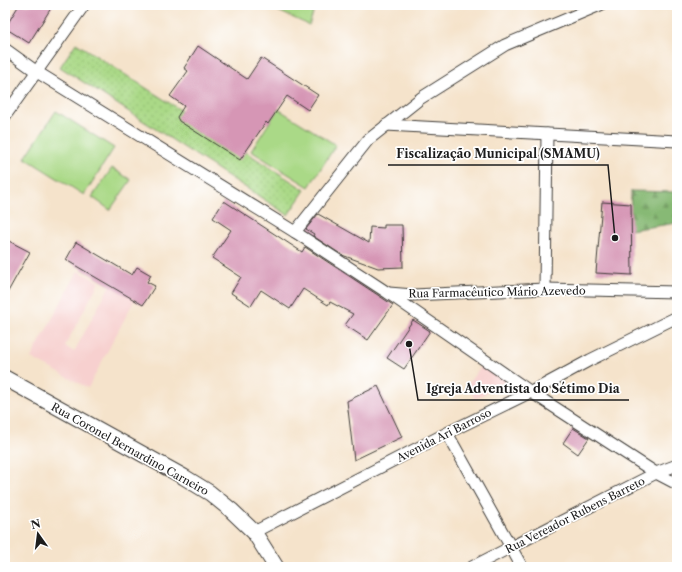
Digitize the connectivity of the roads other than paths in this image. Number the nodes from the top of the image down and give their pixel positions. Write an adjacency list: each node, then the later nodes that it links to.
1 (83, 5): 4 (street)
2 (600, 5): 6 (street)
3 (5, 50): 4 (street)
4 (37, 72): 5 (street); 9 (street)
5 (5, 116)
6 (386, 126): 7 (street); 9 (street)
7 (547, 134): 8 (street); 10 (street)
8 (677, 141)
9 (295, 232): 12 (street)
10 (545, 289): 11 (street, Rua Farmacêutico Mário Azevedo); 12 (street, Rua Farmacêutico Mário Azevedo)
11 (677, 292)
12 (388, 293): 15 (street)
13 (677, 317): 15 (street, Avenida Ari Barroso)
14 (5, 378): 20 (main road, Rua Coronel Bernardino Carneiro)
15 (531, 392): 16 (street, Avenida Ari Barroso); 18 (street)
16 (448, 433): 20 (street, Avenida Ari Barroso); 21 (street)
17 (677, 465): 18 (street, Rua Vereador Rubens Barreto)
18 (656, 473): 19 (street); 21 (street, Rua Vereador Rubens Barreto)
19 (677, 484)
20 (254, 532): 22 (main road, Rua Coronel Bernardino Carneiro)
21 (511, 546): 23 (street, Rua Vereador Rubens Barreto); 24 (street)
22 (276, 567)
23 (472, 567)
24 (522, 567)

